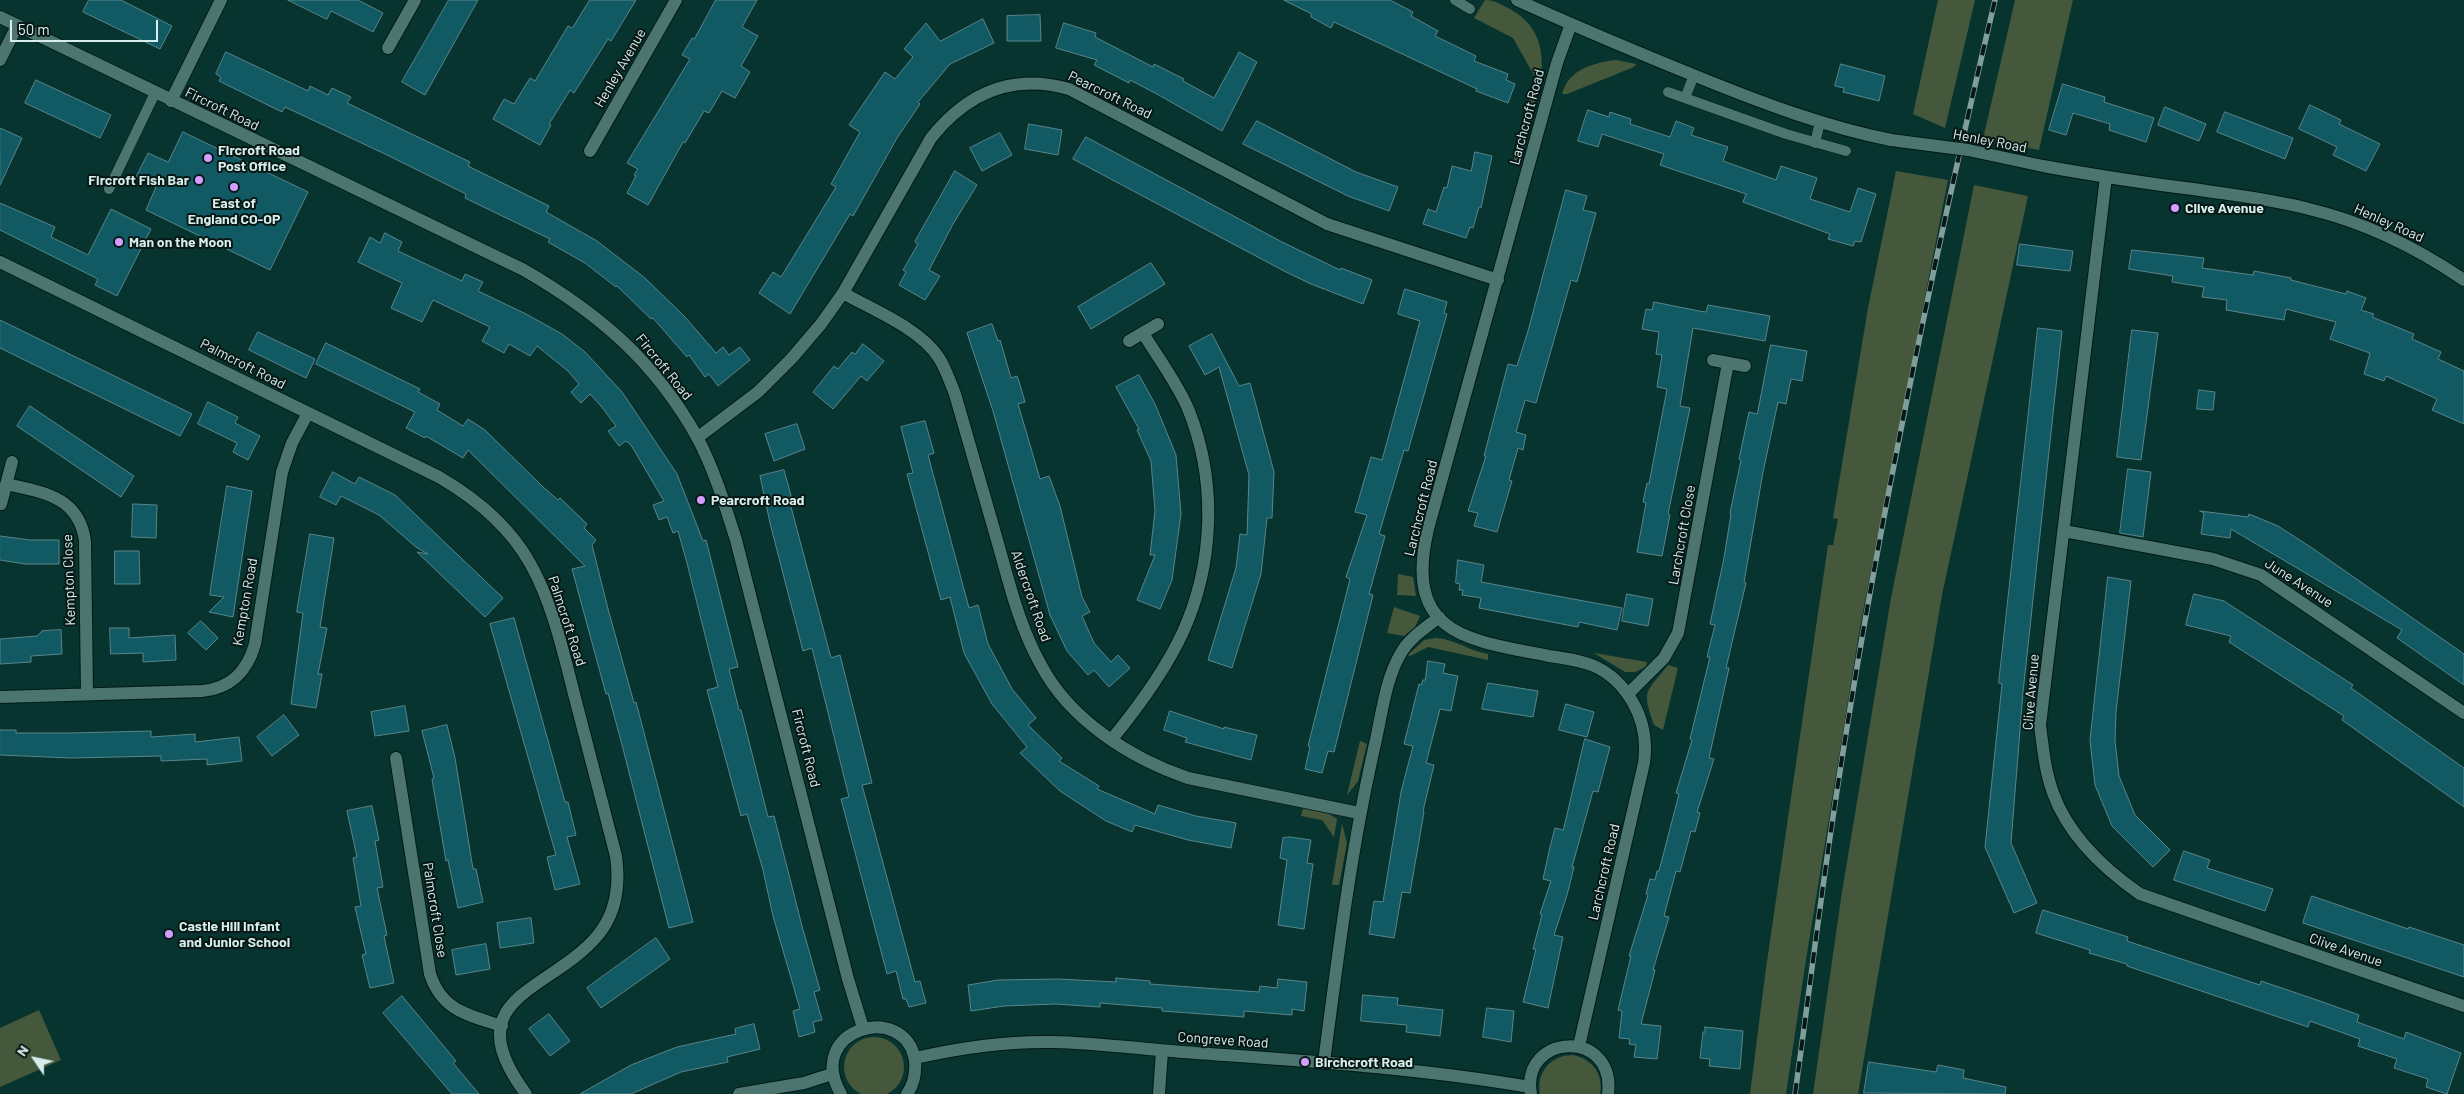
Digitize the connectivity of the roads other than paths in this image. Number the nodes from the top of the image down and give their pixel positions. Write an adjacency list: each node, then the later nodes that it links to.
1 (221, 0): 16 (street)
2 (415, 0): 10 (street)
3 (676, 0): 19 (street, Henley Avenue)
4 (1455, 0): 6 (lane)
5 (1517, 0): 8 (street, Henley Road)
6 (1470, 9)
7 (0, 17): 9 (street, Fircroft Road)
8 (1572, 24): 12 (street, Henley Road); 24 (street, Larchcroft Road)
9 (16, 26): 11 (street); 13 (street, Fircroft Road)
10 (388, 48)
11 (0, 60)
12 (1694, 75): 15 (lane); 17 (street, Henley Road)
13 (155, 92): 16 (street, Fircroft Road); 22 (lane)
14 (1668, 92): 15 (lane)
15 (1685, 98): 18 (lane)
16 (171, 101): 34 (street, Fircroft Road)
17 (1820, 122): 18 (lane); 21 (street, Henley Road, bridge)
18 (1815, 143): 20 (lane)
19 (590, 151)
20 (1846, 151)
21 (2106, 177): 25 (street, Henley Road); 38 (street, Clive Avenue)
22 (108, 189)
23 (0, 262): 33 (street, Palmcroft Road)
24 (1498, 280): 26 (street, Pearcroft Road); 39 (street, Larchcroft Road)
25 (2464, 280)
26 (844, 293): 34 (street, Pearcroft Road); 44 (street, Aldercroft Road)
27 (1158, 324): 28 (street)
28 (1143, 332): 29 (street); 44 (street)
29 (1129, 341)
30 (1713, 360): 31 (street)
31 (1728, 363): 32 (street); 41 (street, Larchcroft Close)
32 (1745, 366)
33 (308, 413): 40 (street, Kempton Road); 48 (street, Palmcroft Road)
34 (697, 438): 49 (street, Fircroft Road)
35 (12, 462): 36 (street)
36 (6, 484): 37 (street); 40 (street, Kempton Close)
37 (0, 504)
38 (2064, 531): 43 (street, June Avenue); 47 (street, Clive Avenue)
39 (1439, 617): 41 (street, Larchcroft Road); 46 (street)
40 (87, 694): 42 (street, Kempton Road)
41 (1628, 694): 50 (street, Larchcroft Road)
42 (0, 697)
43 (2464, 713)
44 (1112, 739): 46 (street, Aldercroft Road)
45 (396, 758): 48 (street, Palmcroft Close)
46 (1359, 813): 53 (street)
47 (2464, 1006)
48 (502, 1026): 56 (street, Palmcroft Road)
49 (863, 1028): 52 (street); 54 (street)
50 (1579, 1046): 55 (street); 61 (street)
51 (1162, 1051): 52 (street, Congreve Road); 53 (street, Congreve Road); 60 (street)
52 (914, 1058): 59 (street)
53 (1324, 1062): 55 (street, Congreve Road)
54 (832, 1074): 57 (street); 58 (street)
55 (1530, 1091)
56 (526, 1094)
57 (739, 1094)
58 (840, 1094)
59 (907, 1094)
60 (1159, 1094)
61 (1608, 1094)

